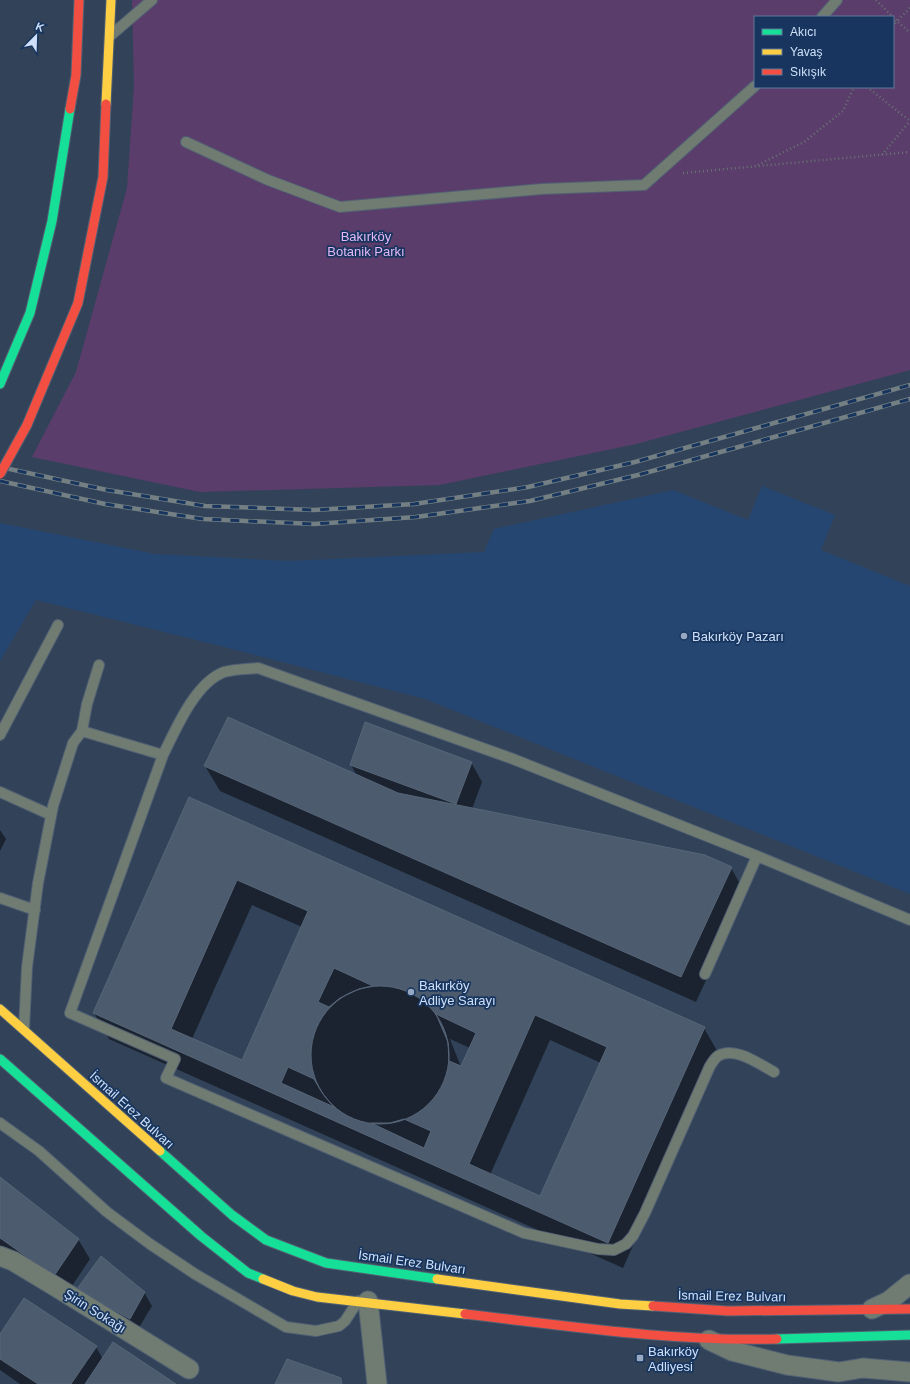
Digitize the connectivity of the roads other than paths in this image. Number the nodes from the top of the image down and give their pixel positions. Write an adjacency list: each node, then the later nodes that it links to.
1 (79, 0): 9 (street)
2 (111, 0): 6 (street)
3 (152, 0): 6 (lane)
4 (837, 0): 5 (lane)
5 (823, 16)
6 (109, 37): 10 (street, bridge)
7 (754, 87): 8 (lane)
8 (186, 142)
9 (0, 384)
10 (0, 474)
11 (58, 625): 14 (lane)
12 (99, 665): 13 (lane)
13 (82, 731): 15 (lane); 17 (lane)
14 (0, 735)
15 (163, 755): 18 (lane); 26 (lane)
16 (0, 792): 17 (lane)
17 (51, 815): 20 (lane)
18 (757, 856): 21 (lane); 22 (lane)
19 (0, 898): 20 (lane)
20 (35, 910): 24 (lane)
21 (910, 920)
22 (704, 974)
23 (0, 1009): 24 (street, İsmail Erez Bulvarı)
24 (24, 1030): 31 (street, İsmail Erez Bulvarı)
25 (0, 1059): 30 (street)
26 (774, 1072)
27 (0, 1123): 30 (lane)
28 (0, 1256): 35 (street, Şirin Sokağı)
29 (910, 1284): 31 (street)
30 (363, 1301): 34 (street); 38 (street)
31 (872, 1308): 32 (street, İsmail Erez Bulvarı)
32 (910, 1309)
33 (910, 1336): 34 (street)
34 (708, 1339): 36 (street)
35 (189, 1369)
36 (839, 1372): 37 (street); 39 (street)
37 (910, 1372)
38 (377, 1384)
39 (817, 1384)

